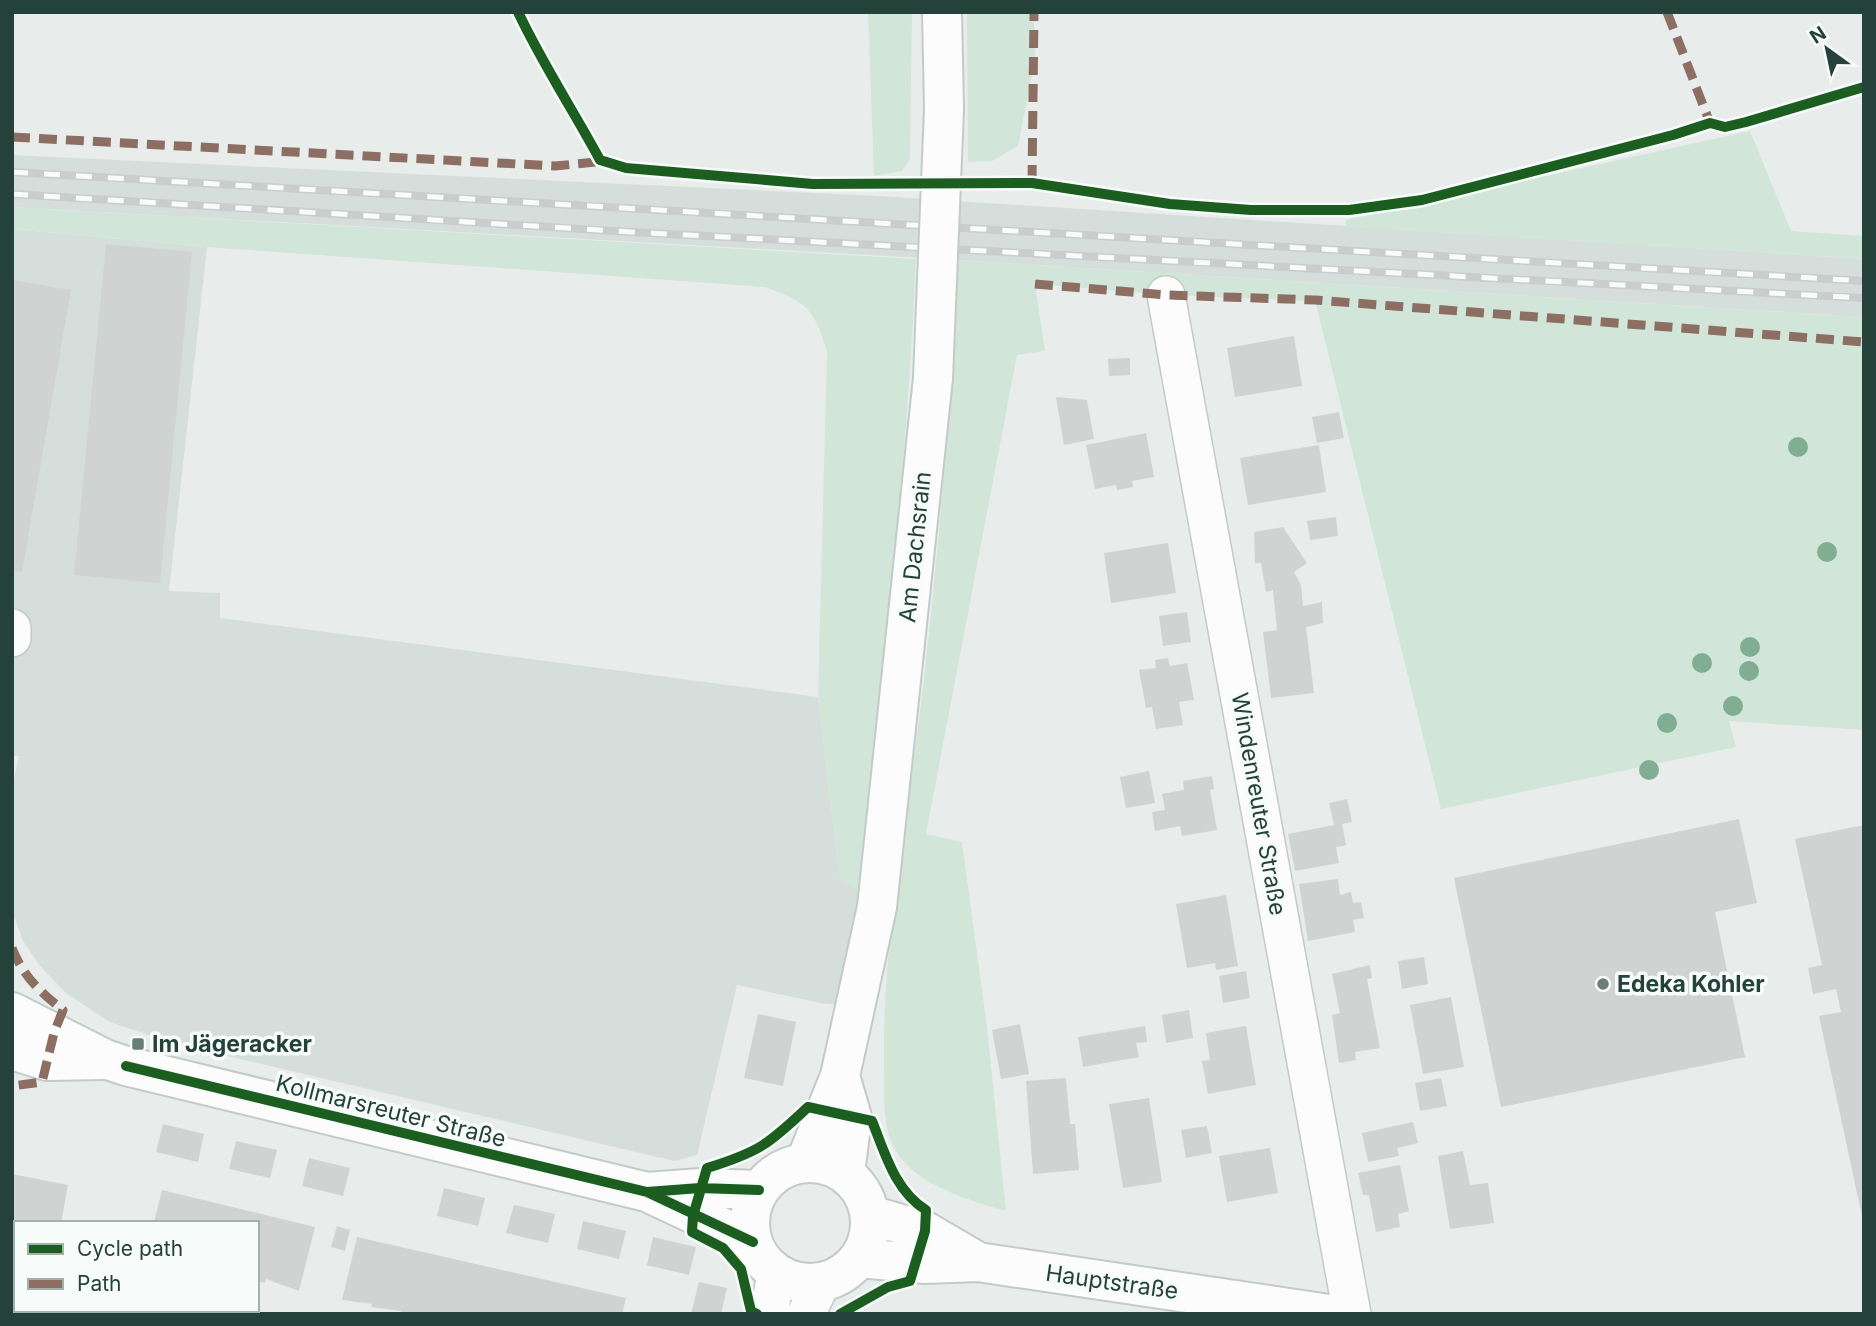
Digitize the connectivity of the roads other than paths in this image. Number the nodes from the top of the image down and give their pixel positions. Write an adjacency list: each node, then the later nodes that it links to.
1 (942, 12): 6 (main road, Am Dachsrain, bridge)
2 (1166, 295): 19 (street, Windenreuter Straße)
3 (12, 1012): 5 (main road)
4 (12, 1050): 5 (main road)
5 (105, 1059): 10 (main road, Kollmarsreuter Straße)
6 (840, 1076): 7 (main road, Am Dachsrain); 8 (main road, Am Dachsrain)
7 (805, 1163): 8 (main road); 9 (main road)
8 (845, 1174): 11 (main road)
9 (759, 1190): 10 (main road, Kollmarsreuter Straße); 12 (main road)
10 (647, 1192): 12 (main road, Kollmarsreuter Straße)
11 (870, 1215): 13 (main road); 14 (main road, Hauptstraße)
12 (752, 1242): 15 (main road)
13 (859, 1258): 14 (main road, Hauptstraße); 16 (main road)
14 (978, 1262): 18 (main road, Hauptstraße)
15 (776, 1273): 16 (main road); 17 (street)
16 (814, 1298)
17 (769, 1314)
18 (1329, 1314)
19 (1352, 1314)

